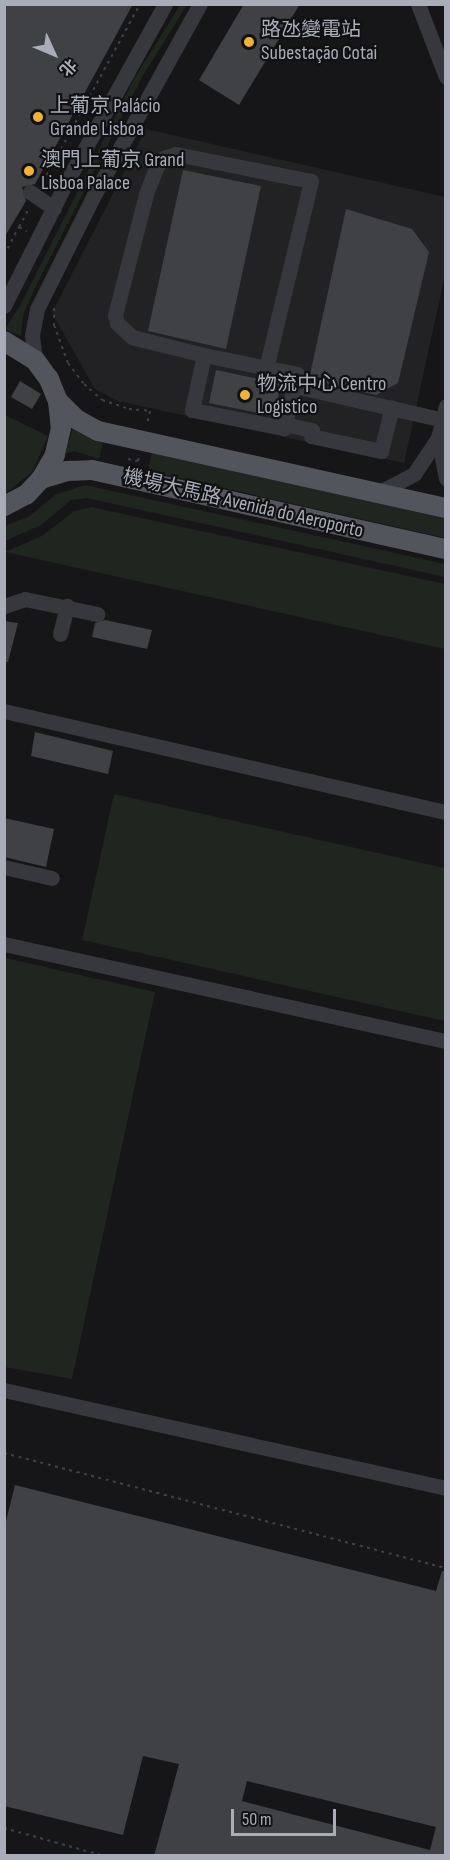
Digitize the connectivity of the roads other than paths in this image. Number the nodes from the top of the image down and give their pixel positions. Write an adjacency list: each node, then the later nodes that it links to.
1 (200, 4): 10 (street)
2 (418, 4): 4 (street)
3 (159, 7): 6 (street)
4 (446, 77)
5 (33, 194): 6 (street)
6 (54, 208): 7 (street)
7 (4, 306)
8 (4, 341): 10 (main road)
9 (204, 355): 11 (street); 11 (street); 16 (street)
10 (34, 360): 13 (main road)
11 (266, 368): 12 (street)
12 (295, 386): 14 (street); 16 (street)
13 (58, 401): 19 (main road); 20 (main road, 機場大馬路 Avenida do Aeroporto)
14 (392, 407): 15 (street); 16 (street)
15 (444, 413): 17 (street)
16 (285, 424)
17 (438, 438): 18 (street); 20 (street)
18 (446, 478)
19 (41, 479): 21 (main road); 23 (main road, 機場大馬路 Avenida do Aeroporto)
20 (378, 493): 22 (main road, 機場大馬路 Avenida do Aeroporto)
21 (4, 506)
22 (446, 508)
23 (446, 549)
24 (4, 606): 25 (street)
25 (67, 606): 26 (street); 27 (street)
26 (97, 614)
27 (60, 634)
28 (4, 711): 29 (street)
29 (446, 812)
30 (4, 867): 31 (street)
31 (52, 878)
32 (4, 944): 33 (street)
33 (446, 1041)
34 (4, 1390): 35 (street)
35 (446, 1488)

